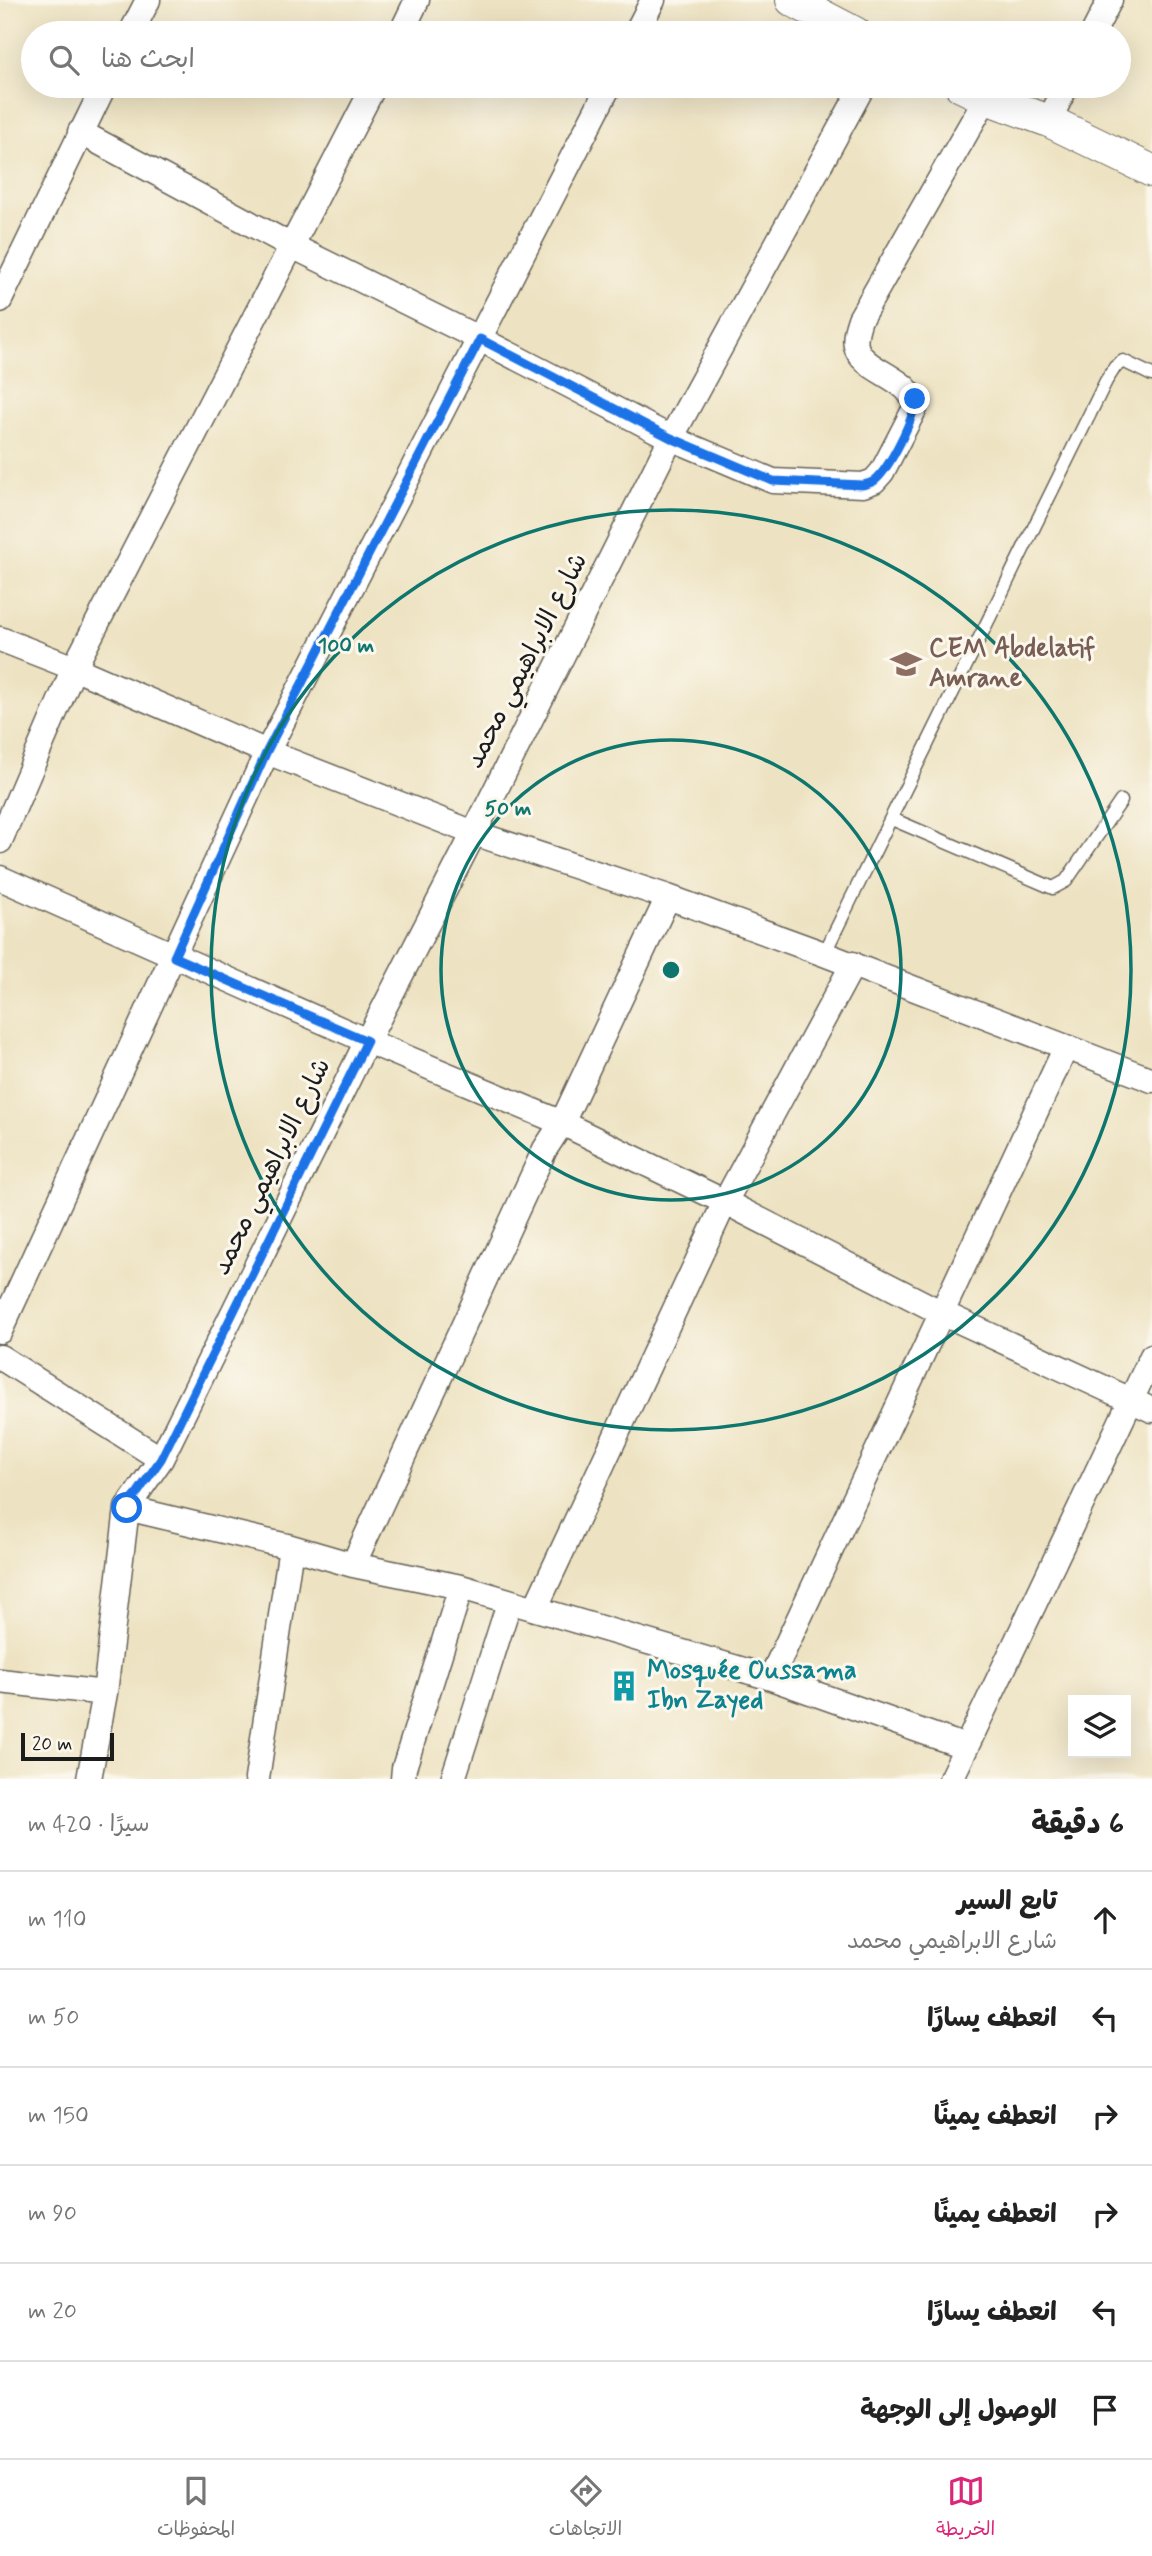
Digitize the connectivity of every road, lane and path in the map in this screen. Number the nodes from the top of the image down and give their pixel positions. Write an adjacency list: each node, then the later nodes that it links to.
1 (148, 0): 6 (street)
2 (418, 0): 7 (street)
3 (653, 0): 8 (street)
4 (792, 0): 9 (street)
5 (1110, 0): 10 (street)
6 (137, 21)
7 (407, 21)
8 (642, 21)
9 (832, 21)
10 (1099, 21)
11 (98, 98): 19 (street)
12 (368, 98): 21 (street)
13 (604, 98): 23 (street)
14 (856, 98): 25 (street, شارع الابراهيمي محمد)
15 (970, 98): 25 (street)
16 (989, 98): 18 (street)
17 (1060, 98): 18 (street)
18 (1049, 121): 20 (street)
19 (80, 132): 21 (street); 22 (street)
20 (1152, 171)
21 (292, 246): 23 (street); 27 (street)
22 (0, 300)
23 (480, 339): 25 (street); 28 (street)
24 (1152, 375): 30 (lane)
25 (671, 438): 31 (street, شارع الابراهيمي محمد)
26 (0, 639): 27 (street)
27 (74, 668): 28 (street); 32 (street)
28 (267, 751): 31 (street); 36 (street)
29 (1121, 801): 30 (lane)
30 (892, 820): 35 (lane)
31 (474, 833): 34 (street); 38 (street, شارع الابراهيمي محمد)
32 (0, 841)
33 (0, 878): 36 (street)
34 (668, 897): 35 (street); 41 (street)
35 (824, 954): 37 (street)
36 (174, 957): 38 (street); 44 (street)
37 (853, 964): 39 (street); 42 (street)
38 (367, 1041): 41 (street); 48 (street, شارع الابراهيمي محمد)
39 (1066, 1046): 40 (street); 43 (street)
40 (1152, 1080)
41 (562, 1123): 42 (street); 51 (street)
42 (725, 1202): 43 (street); 54 (street)
43 (942, 1313): 47 (street); 55 (street)
44 (0, 1331)
45 (1152, 1356): 47 (street)
46 (0, 1357): 48 (street)
47 (1142, 1405): 58 (street)
48 (161, 1459): 49 (street, شارع الابراهيمي محمد)
49 (127, 1508): 50 (street); 57 (street, شارع الابراهيمي محمد)
50 (291, 1547): 51 (street); 60 (street)
51 (353, 1565): 52 (street)
52 (461, 1587): 53 (street); 61 (street)
53 (509, 1603): 54 (street); 62 (street)
54 (535, 1609): 55 (street)
55 (771, 1678): 58 (street)
56 (0, 1681): 57 (street)
57 (105, 1693): 59 (street, شارع الابراهيمي محمد)
58 (966, 1747): 63 (street)
59 (89, 1779)
60 (257, 1779)
61 (403, 1779)
62 (453, 1779)
63 (951, 1779)

